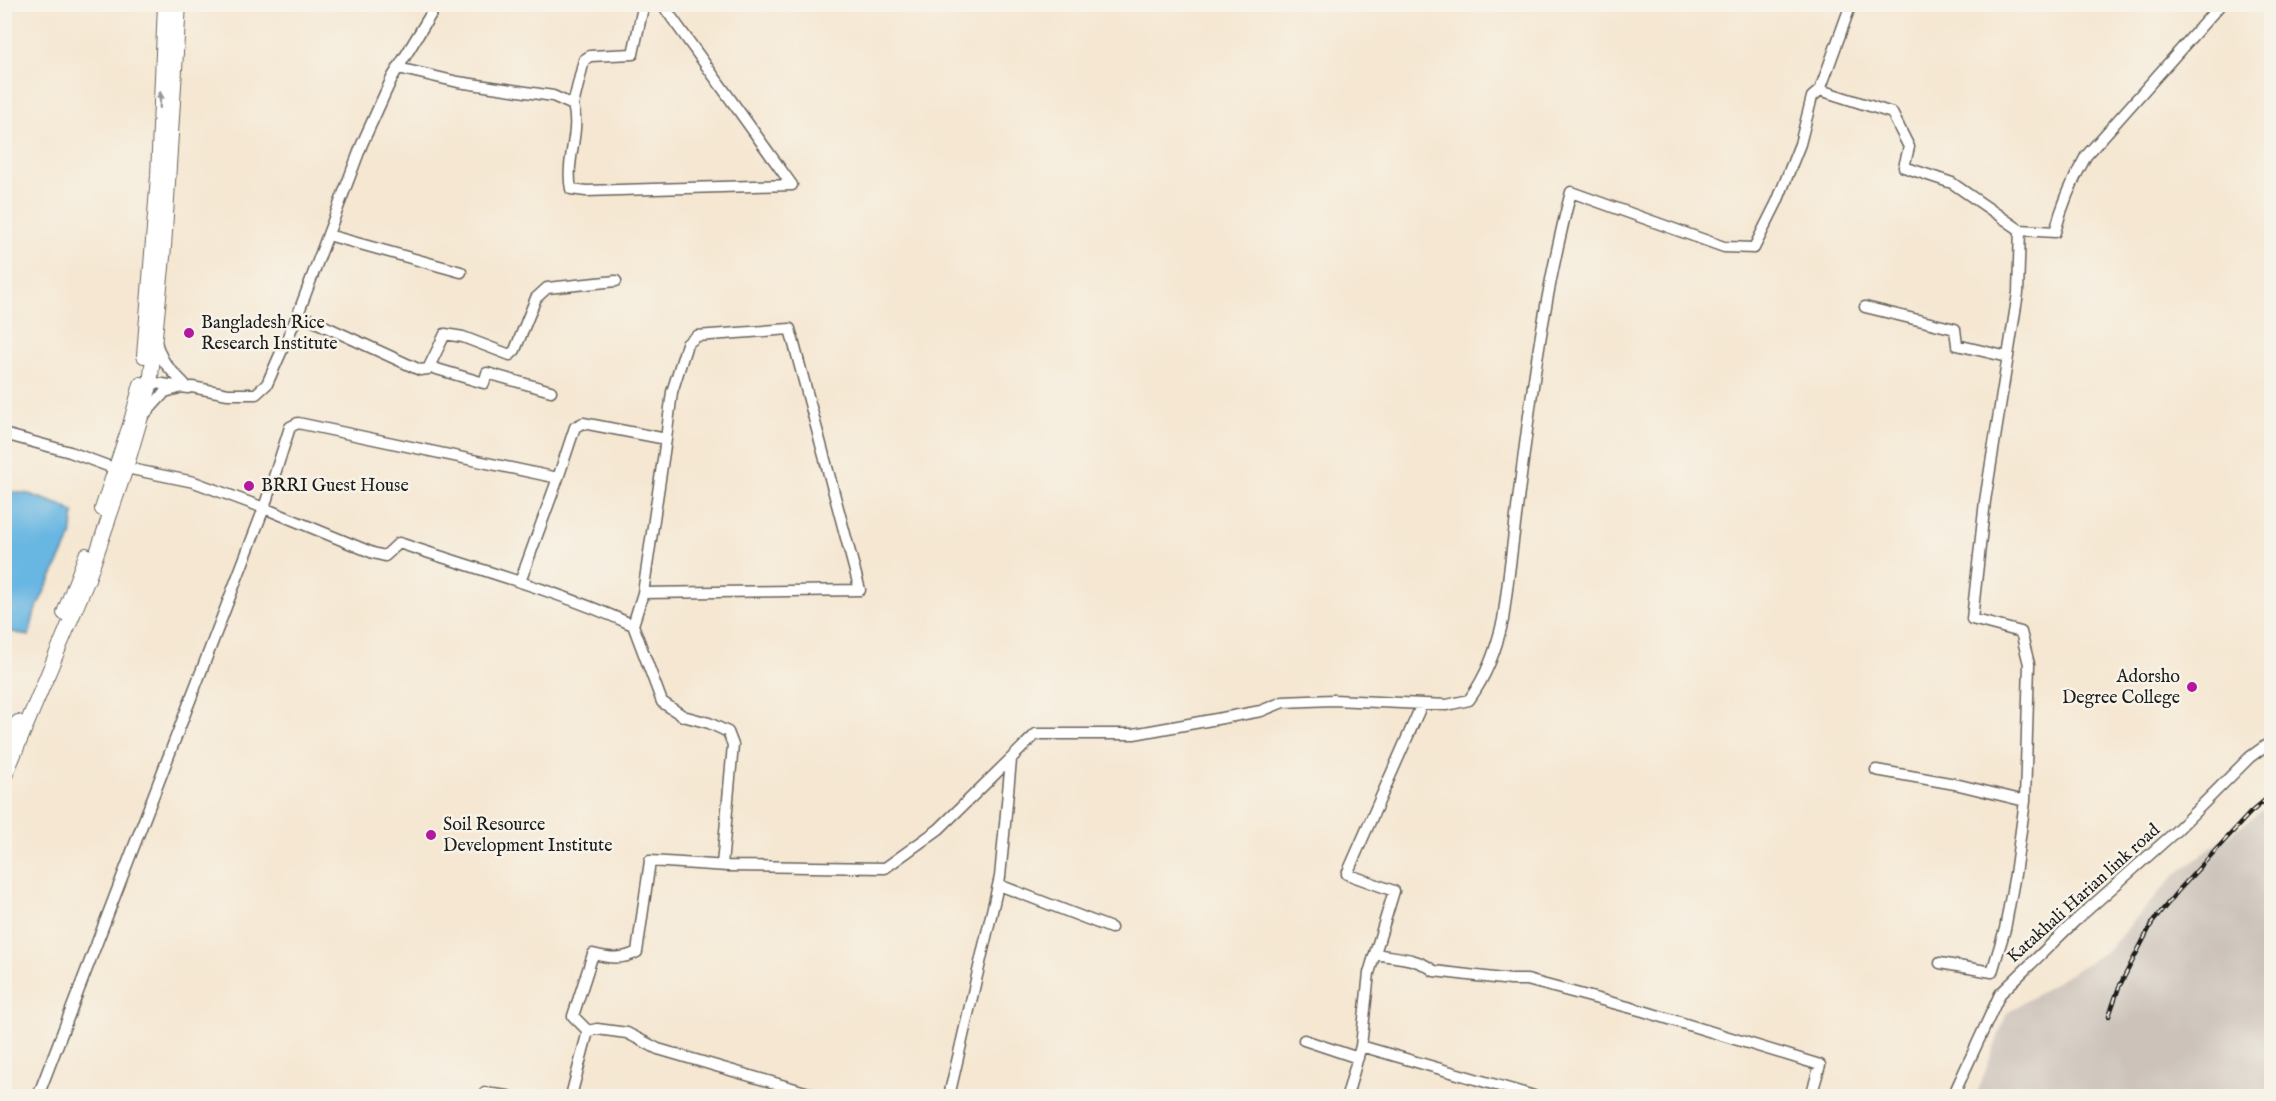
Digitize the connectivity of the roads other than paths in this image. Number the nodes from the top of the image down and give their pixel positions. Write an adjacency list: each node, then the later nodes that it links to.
1 (165, 4): 26 (main road, one-way to 1)
2 (179, 4): 17 (main road)
3 (437, 4): 8 (street)
4 (647, 4): 10 (street)
5 (662, 4): 10 (street)
6 (1851, 4): 9 (street)
7 (2221, 4): 11 (street)
8 (398, 68): 10 (street); 12 (street)
9 (1820, 90): 11 (street); 32 (street)
10 (573, 105)
11 (2020, 230): 18 (street)
12 (328, 235): 13 (street); 16 (street)
13 (461, 272)
14 (616, 281): 19 (street)
15 (1865, 307): 18 (street)
16 (298, 314): 19 (street); 21 (street)
17 (155, 339): 20 (main road); 21 (street)
18 (2008, 357): 38 (street)
19 (430, 367): 22 (street)
20 (150, 382): 21 (street); 23 (main road)
21 (185, 387): 23 (street)
22 (551, 391)
23 (142, 417): 26 (main road)
24 (4, 434): 26 (street)
25 (666, 439): 27 (street); 30 (street); 30 (street)
26 (121, 469): 28 (street); 34 (main road); 37 (main road)
27 (558, 478): 28 (street); 29 (street)
28 (264, 508): 29 (street); 50 (street)
29 (520, 582): 31 (street)
30 (644, 593): 31 (street)
31 (633, 624): 39 (street)
32 (1422, 704): 35 (street); 42 (street)
33 (2271, 741): 45 (street, Katakhali Harian link road)
34 (4, 753)
35 (1011, 760): 39 (street); 40 (street)
36 (1876, 770): 38 (street)
37 (4, 778)
38 (2025, 801): 44 (street)
39 (722, 865): 46 (street)
40 (999, 885): 41 (street); 55 (street)
41 (1111, 928)
42 (1375, 954): 48 (street); 58 (street)
43 (1940, 963): 44 (street)
44 (1992, 972): 45 (street)
45 (2004, 990): 59 (street, Katakhali Harian link road)
46 (588, 1030): 53 (street); 54 (street)
47 (1304, 1040): 49 (street)
48 (1361, 1047): 49 (street); 57 (street)
49 (1358, 1058): 56 (street)
50 (38, 1096)
51 (482, 1096): 52 (street)
52 (508, 1096)
53 (571, 1096)
54 (819, 1096)
55 (949, 1096)
56 (1347, 1096)
57 (1534, 1096)
58 (1811, 1096)
59 (1953, 1096)

